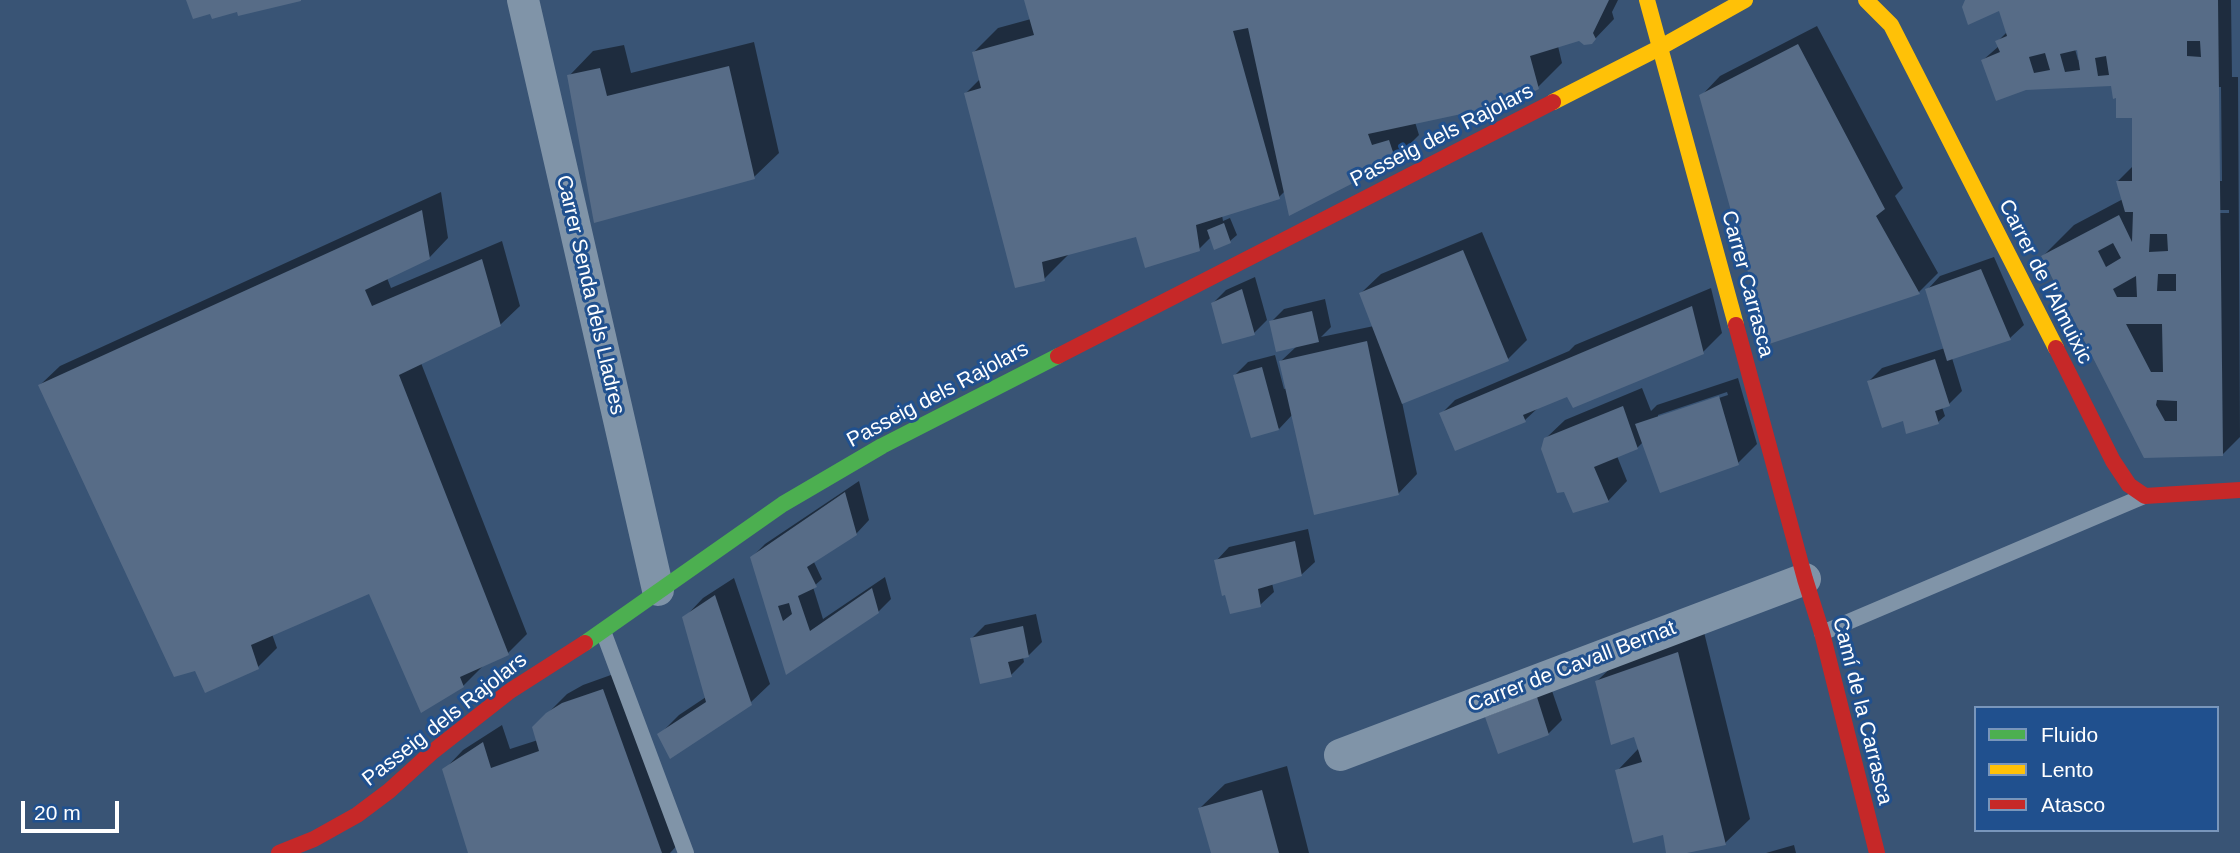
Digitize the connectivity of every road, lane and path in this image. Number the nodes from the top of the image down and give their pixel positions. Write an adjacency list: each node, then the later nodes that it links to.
1 (523, 0): 9 (street, Carrer Senda dels Lladres)
2 (1647, 0): 5 (street, Carrer Carrasca)
3 (1745, 0): 5 (street, Passeig dels Rajolars)
4 (1867, 0): 7 (street, Carrer de l'Almuixic)
5 (1661, 47): 8 (street, Carrer Carrasca); 9 (street, Passeig dels Rajolars)
6 (2240, 489): 7 (street)
7 (2146, 496): 11 (lane)
8 (1805, 579): 11 (street, Camí de la Carrasca); 12 (street, Carrer de Cavall Bernat)
9 (658, 590): 10 (street, Passeig dels Rajolars)
10 (603, 631): 13 (street, Passeig dels Rajolars); 14 (lane)
11 (1822, 633): 15 (street, Camí de la Carrasca)
12 (1340, 755)
13 (279, 853)
14 (686, 853)
15 (1877, 853)

